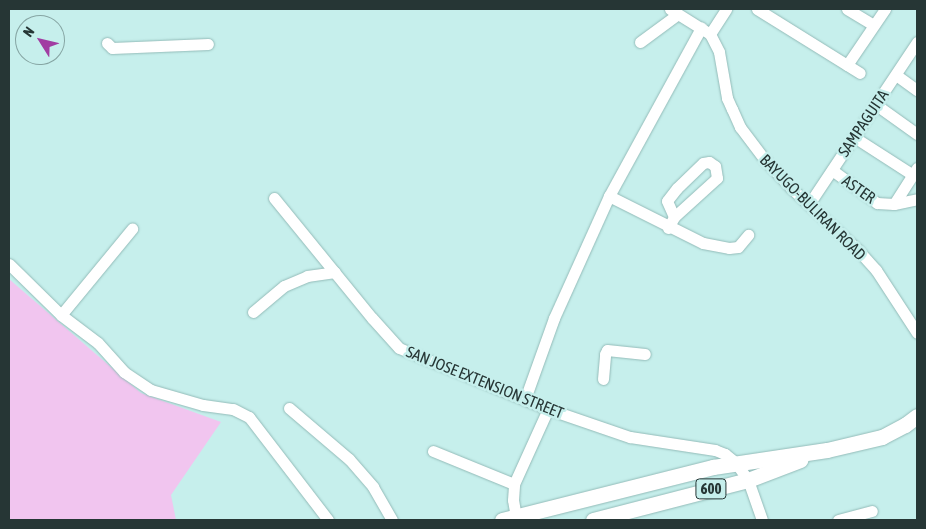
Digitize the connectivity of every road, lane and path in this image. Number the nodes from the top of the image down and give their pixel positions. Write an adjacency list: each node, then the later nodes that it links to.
1 (726, 9): 7 (street)
2 (757, 9): 12 (street)
3 (847, 9): 6 (street)
4 (885, 9): 6 (street)
5 (674, 11): 7 (street); 8 (street)
6 (874, 25): 12 (street)
7 (705, 31): 21 (street); 24 (street, BAYUGO-BULIRAN ROAD)
8 (640, 42)
9 (917, 42): 14 (street, SAMPAGUITA)
10 (107, 43): 11 (street)
11 (208, 44)
12 (848, 65): 13 (street)
13 (860, 73)
14 (896, 75): 15 (street); 16 (street, SAMPAGUITA)
15 (917, 90)
16 (875, 104): 17 (street); 18 (street, SAMPAGUITA)
17 (917, 134)
18 (854, 137): 19 (street, SAMPAGUITA); 20 (street)
19 (832, 170): 24 (street, SAMPAGUITA); 25 (street, ASTER)
20 (915, 172): 25 (street)
21 (608, 196): 27 (street); 37 (street)
22 (274, 198): 31 (street, SAN JOSE EXTENSION STREET)
23 (917, 199): 25 (street, ASTER)
24 (809, 204): 34 (street, BAYUGO-BULIRAN ROAD)
25 (894, 204)
26 (674, 217): 26 (street); 27 (street)
27 (668, 228): 29 (street)
28 (132, 229): 33 (street)
29 (748, 235)
30 (9, 264): 33 (street)
31 (335, 272): 32 (street); 37 (street, SAN JOSE EXTENSION STREET)
32 (253, 312)
33 (61, 314): 48 (street)
34 (917, 333)
35 (645, 354): 36 (street)
36 (603, 379)
37 (525, 399): 39 (street, SAN JOSE EXTENSION STREET)
38 (290, 408): 49 (street)
39 (548, 409): 43 (street, SAN JOSE EXTENSION STREET); 45 (street)
40 (917, 416): 41 (main road, 600)
41 (827, 450): 43 (main road, 600); 44 (main road, 600)
42 (433, 451): 45 (street)
43 (736, 463): 44 (street, SAN JOSE EXTENSION STREET); 47 (main road, 600)
44 (748, 480): 50 (main road, 600); 51 (street, SAN JOSE EXTENSION STREET)
45 (514, 484): 47 (street)
46 (872, 511): 52 (street)
47 (509, 518)
48 (328, 520)
49 (392, 520)
50 (593, 520)
51 (762, 520)
52 (838, 520)

